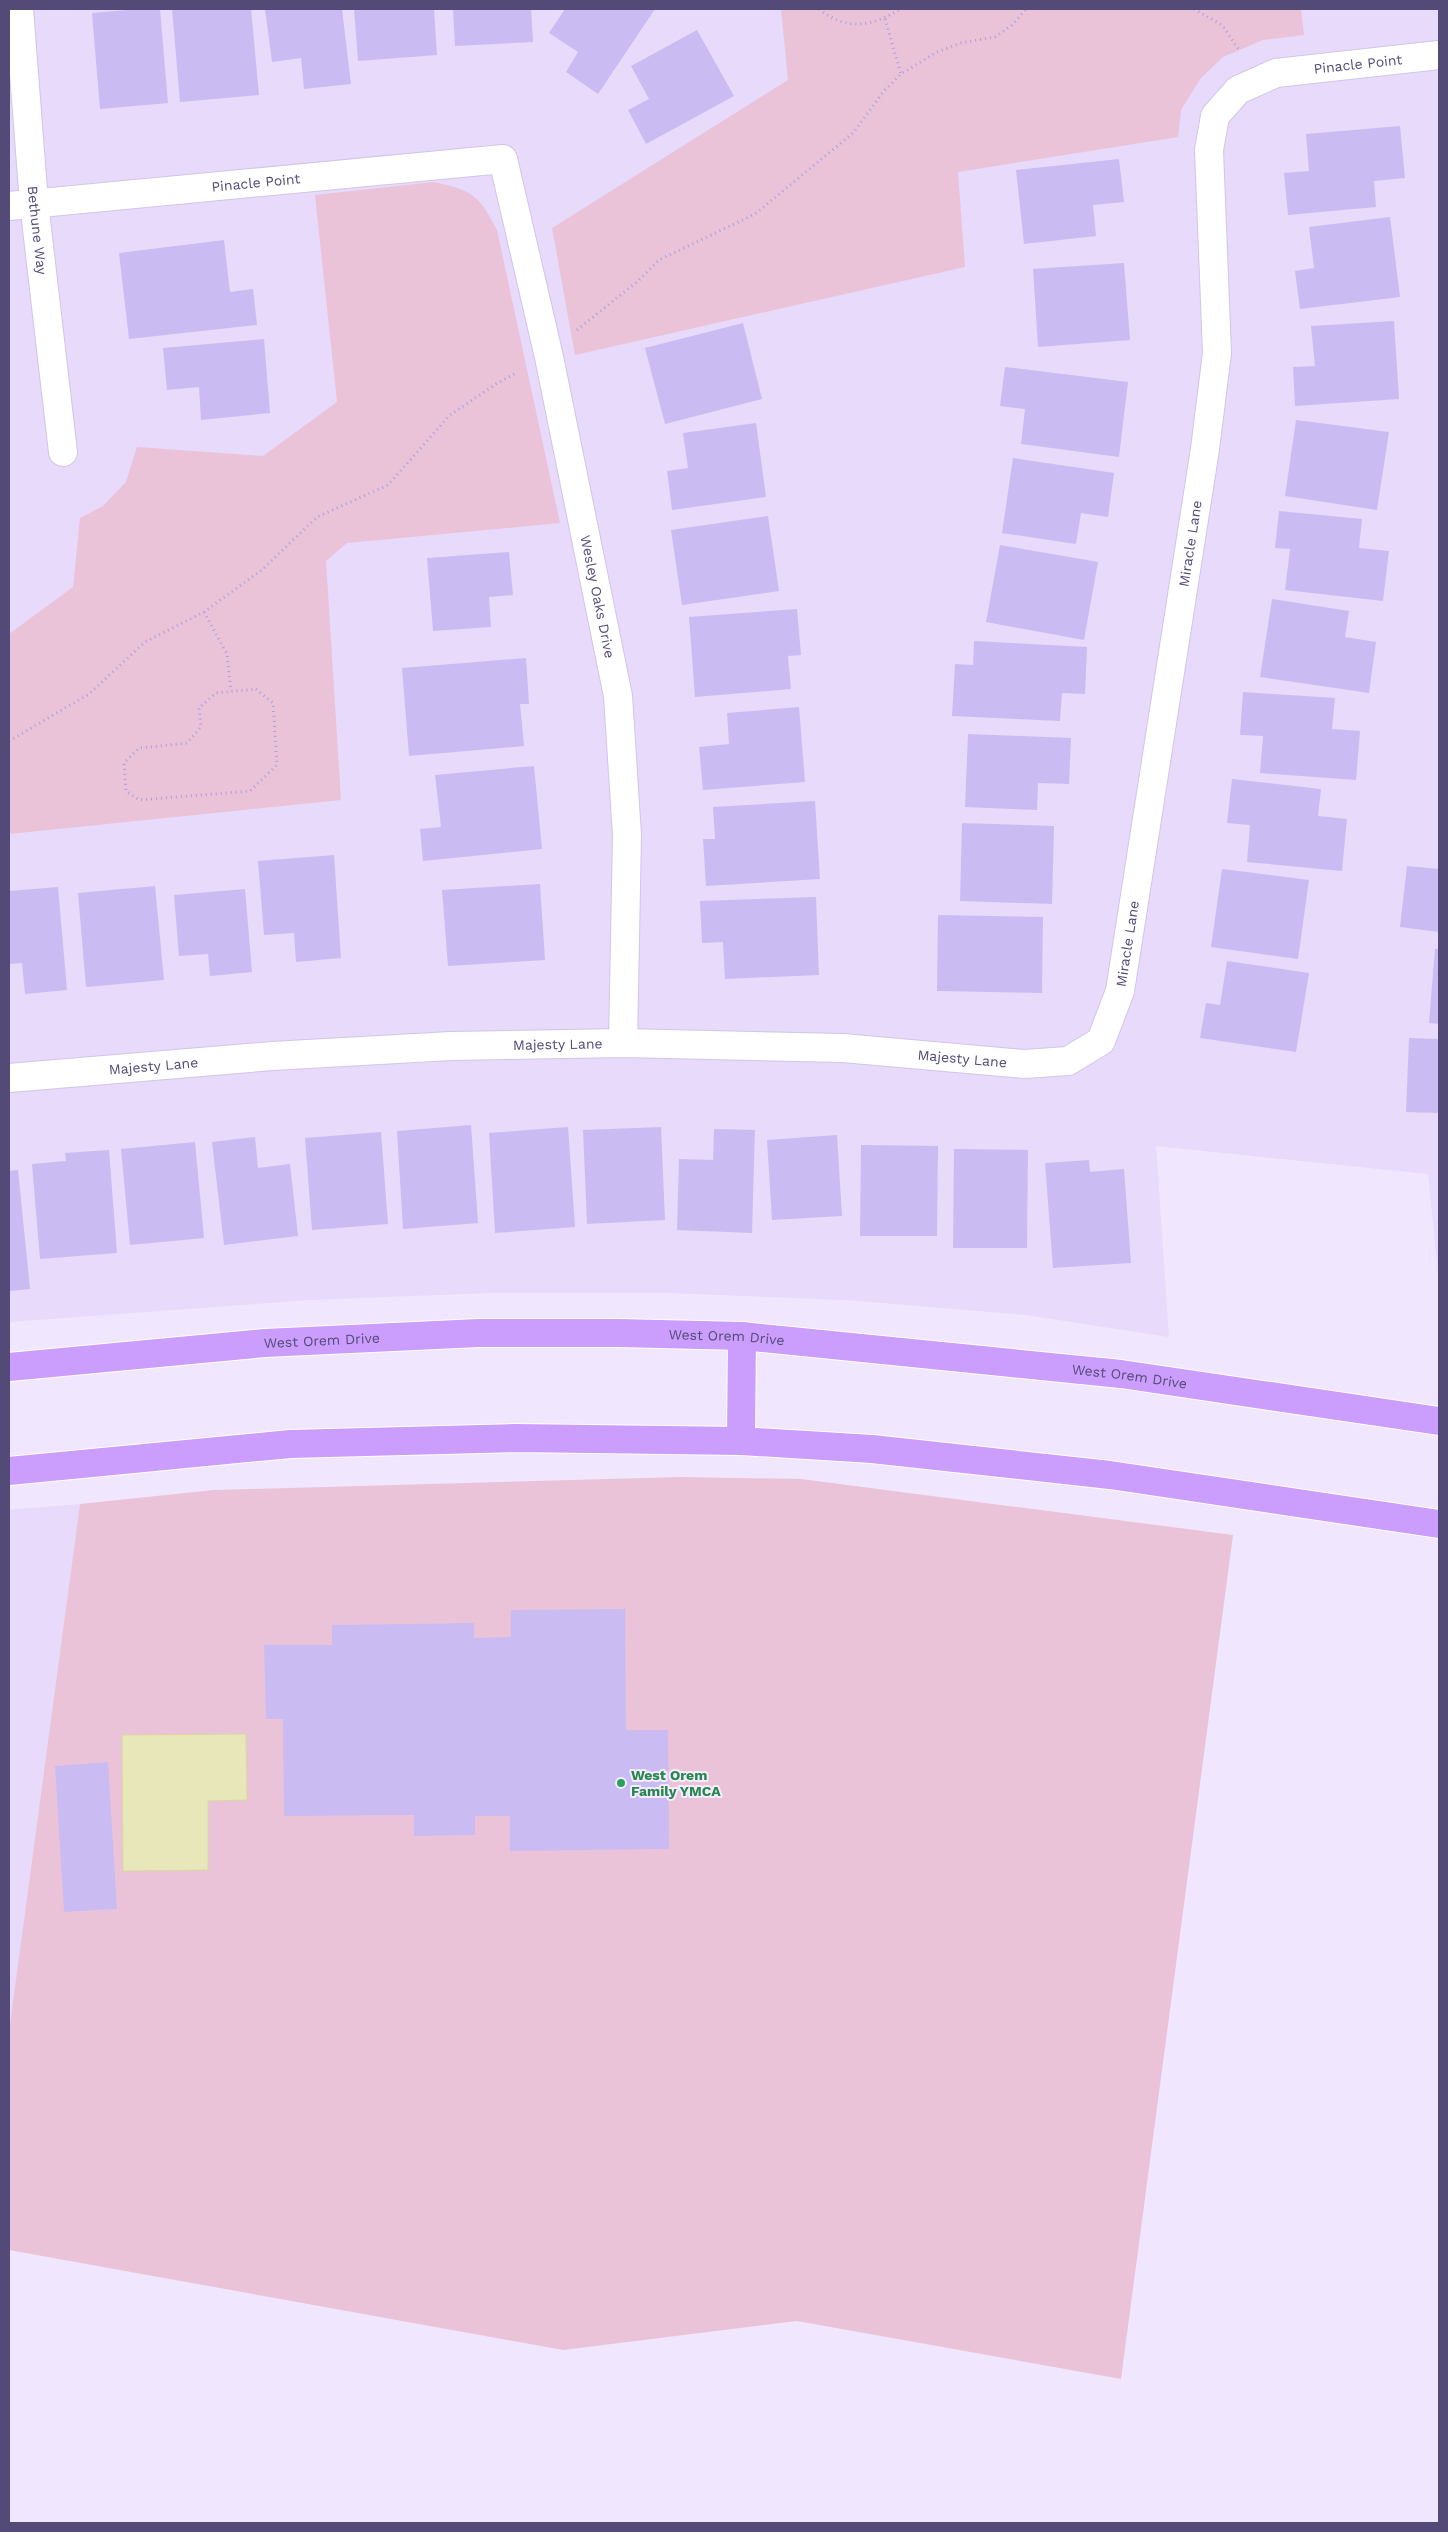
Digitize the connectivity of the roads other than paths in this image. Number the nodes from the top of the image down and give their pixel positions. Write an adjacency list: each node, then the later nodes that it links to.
1 (19, 9): 5 (street, Bethune Way)
2 (1439, 55): 3 (street, Pinacle Point)
3 (1276, 73): 7 (street, Miracle Lane)
4 (503, 159): 5 (street, Pinacle Point); 8 (street, Wesley Oaks Drive)
5 (22, 205): 6 (street, Bethune Way)
6 (63, 452)
7 (1101, 1041): 8 (street, Majesty Lane)
8 (623, 1043): 9 (street, Majesty Lane)
9 (9, 1078)
10 (742, 1336): 11 (main road, West Orem Drive); 12 (main road, West Orem Drive); 13 (main road)
11 (9, 1367)
12 (1439, 1421)
13 (742, 1441): 14 (main road); 15 (main road)
14 (9, 1470)
15 (1439, 1524)

